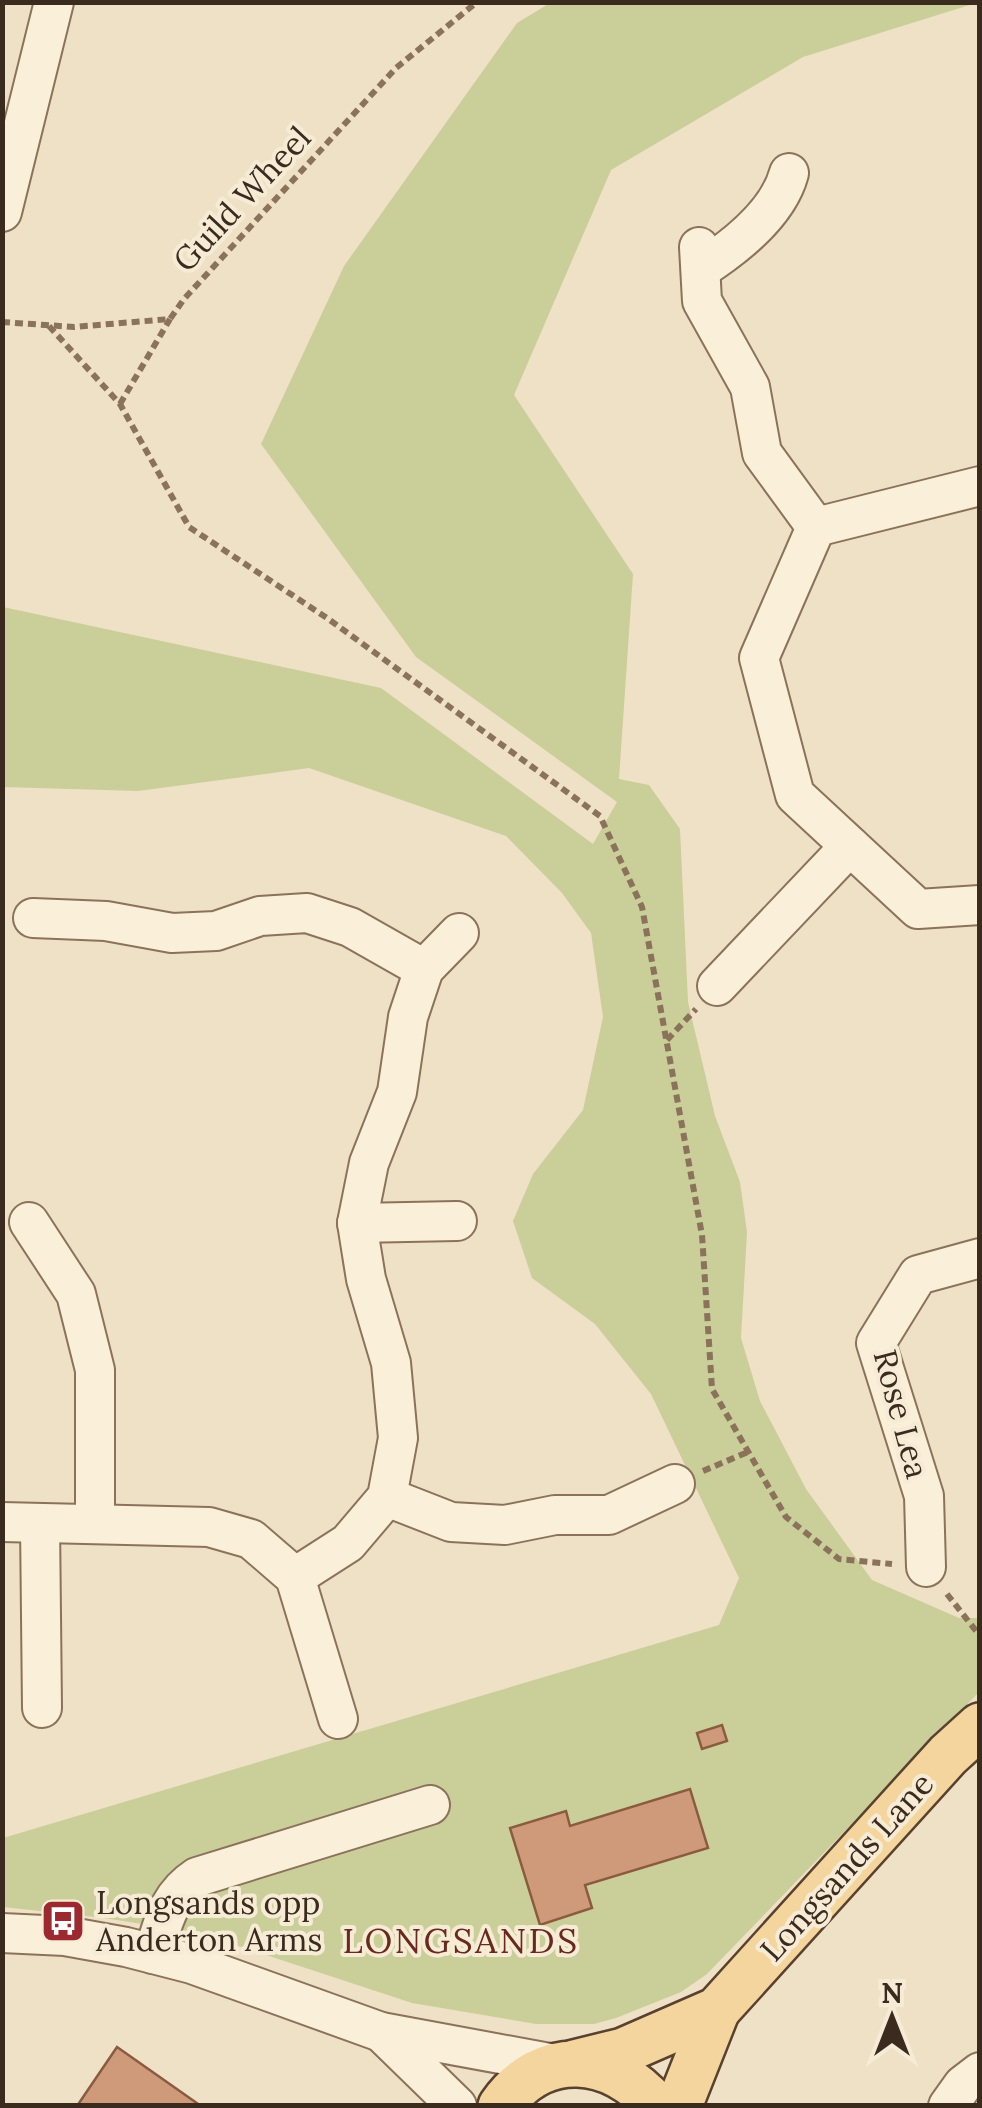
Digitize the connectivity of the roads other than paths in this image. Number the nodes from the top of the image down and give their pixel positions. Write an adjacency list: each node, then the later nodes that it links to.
1 (54, 2): 3 (street)
2 (789, 173): 5 (street)
3 (2, 212)
4 (980, 486): 5 (street)
5 (816, 527): 6 (street)
6 (850, 846): 7 (street); 11 (street)
7 (980, 905)
8 (33, 918): 10 (street)
9 (459, 933): 10 (street)
10 (424, 969): 14 (street)
11 (716, 986)
12 (457, 1221): 14 (street)
13 (29, 1222): 20 (street)
14 (357, 1223): 17 (street)
15 (980, 1258): 21 (street, Rose Lea)
16 (674, 1484): 17 (street)
17 (387, 1497): 22 (street)
18 (2, 1522): 19 (street)
19 (40, 1523): 20 (street); 23 (street)
20 (95, 1524): 22 (street)
21 (926, 1567)
22 (295, 1577): 24 (street)
23 (52, 1714)
24 (338, 1719)
25 (980, 1726): 29 (main road, Longsands Lane)
26 (430, 1805): 28 (street)
27 (2, 1933): 28 (street, Longsands Lane)
28 (153, 1954): 30 (street, Longsands Lane)
29 (716, 2010): 31 (main road, Longsands Lane); 36 (main road, Longsands Lane)
30 (381, 2032): 31 (street, Longsands Lane); 33 (street, Longsands Lane)
31 (567, 2064): 34 (main road); 35 (main road)
32 (980, 2072): 37 (street)
33 (457, 2106)
34 (501, 2106)
35 (656, 2106)
36 (679, 2106)
37 (948, 2106)

